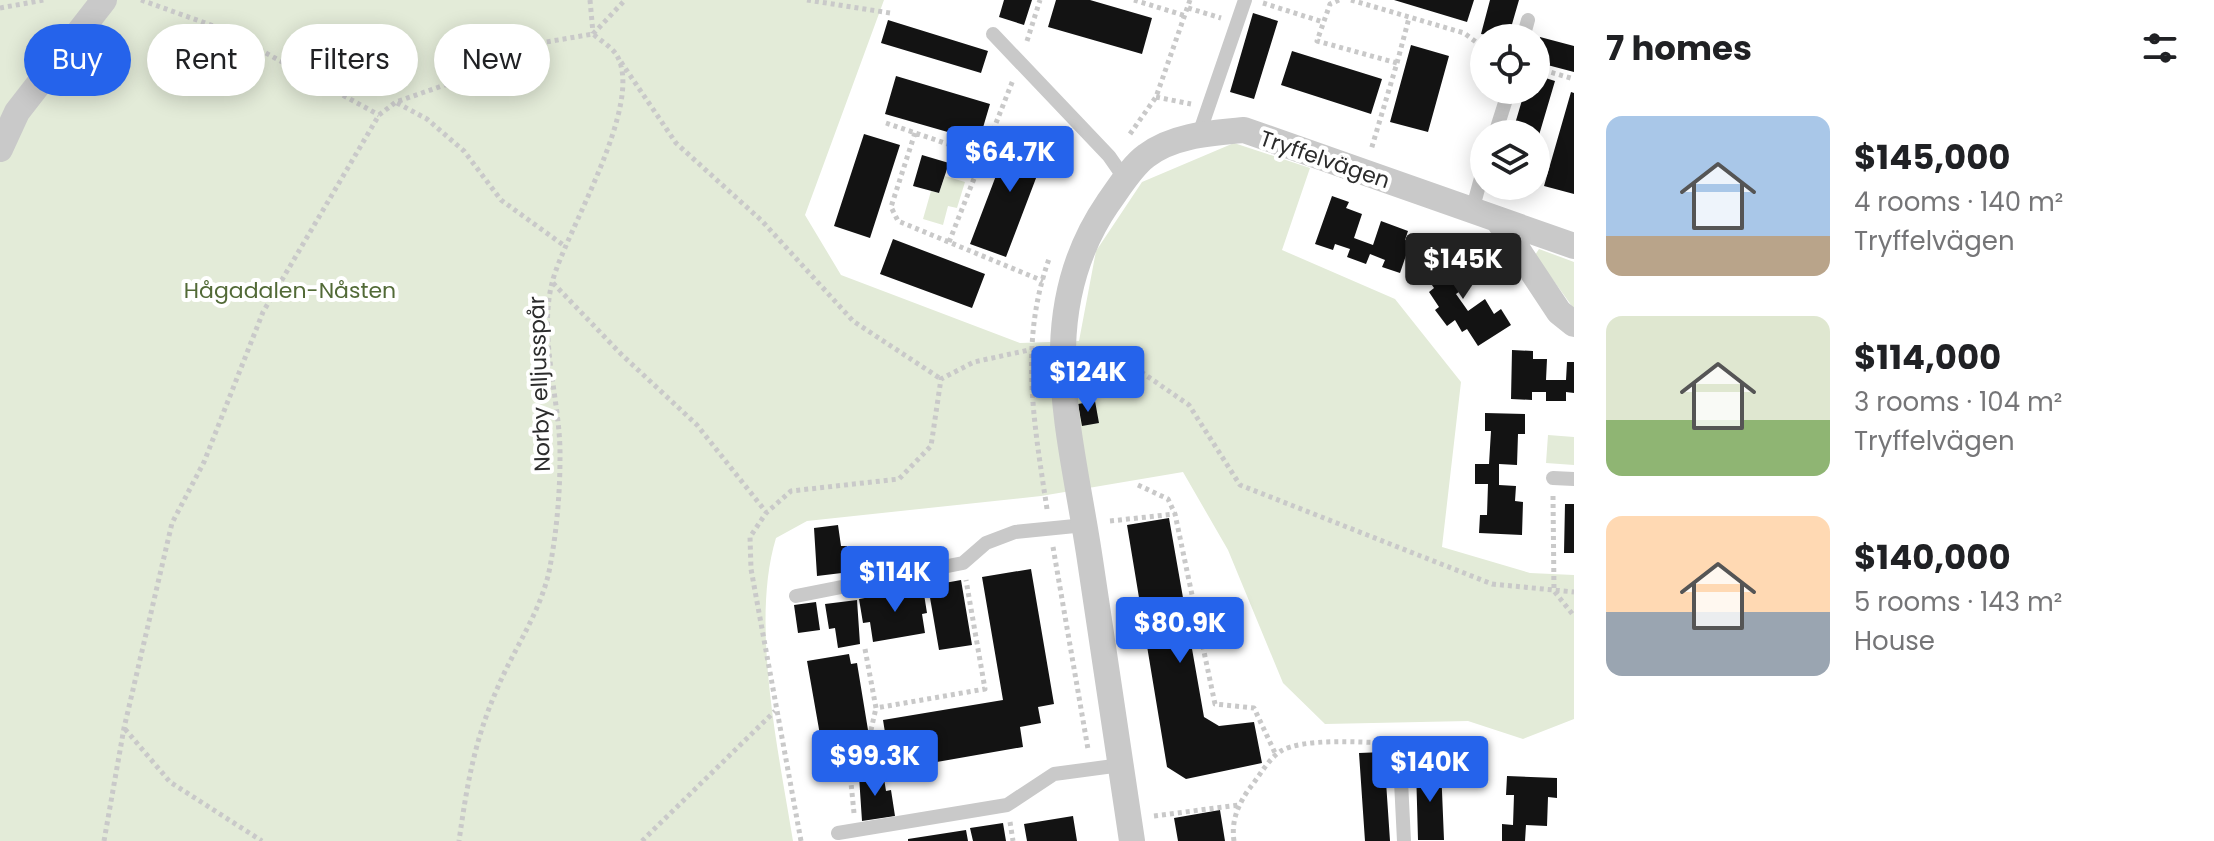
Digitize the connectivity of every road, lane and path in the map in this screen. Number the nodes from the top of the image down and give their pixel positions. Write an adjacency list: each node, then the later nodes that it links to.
1 (44, 0): 13 (path)
2 (104, 0): 36 (street)
3 (141, 0): 31 (path)
4 (590, 0): 22 (path)
5 (625, 0): 22 (path)
6 (807, 0): 15 (path)
7 (1040, 0): 26 (path)
8 (1134, 0): 16 (path)
9 (1245, 0): 20 (lane)
10 (1253, 0): 19 (path)
11 (1339, 0): 19 (path)
12 (1351, 0): 17 (path)
13 (0, 8)
14 (1188, 8): 20 (path)
15 (890, 13)
16 (1186, 16)
17 (1409, 18): 24 (path); 27 (path)
18 (1528, 20): 21 (lane)
19 (1323, 22): 27 (path)
20 (1237, 23): 34 (lane)
21 (1527, 24)
22 (593, 34): 25 (path); 30 (path)
23 (993, 34): 26 (lane)
24 (1470, 38)
25 (616, 55): 44 (path, Norby elljusspår); 49 (path)
26 (1020, 62): 37 (path); 38 (lane)
27 (1397, 63): 35 (path)
28 (1550, 72): 29 (path)
29 (1574, 79)
30 (396, 102): 31 (path); 44 (path)
31 (379, 115): 65 (path)
32 (886, 123): 33 (path)
33 (915, 133): 37 (path); 42 (path)
34 (1199, 134): 38 (street, Tryffelvägen); 40 (street, Tryffelvägen)
35 (1372, 148)
36 (0, 149)
37 (983, 156): 42 (path)
38 (1125, 179): 48 (street, Tryffelvägen)
39 (1475, 200): 40 (lane)
40 (1472, 211): 41 (street, Tryffelvägen)
41 (1498, 220): 43 (street, Tryffelvägen); 47 (street)
42 (949, 242): 45 (path)
43 (1574, 246)
44 (566, 247): 46 (path, Norby elljusspår)
45 (1043, 281)
46 (552, 282): 53 (path); 75 (path, Norby elljusspår)
47 (1574, 324)
48 (1062, 349): 49 (path); 56 (street, Tryffelvägen); 58 (path)
49 (941, 379): 53 (path)
50 (1553, 478): 51 (lane); 58 (path)
51 (1574, 479)
52 (1138, 485): 54 (path)
53 (766, 513): 64 (path)
54 (1175, 514): 55 (path); 66 (path)
55 (1141, 516)
56 (1085, 525): 57 (lane); 68 (street, Tryffelvägen)
57 (963, 563): 60 (lane); 63 (path)
58 (1554, 591): 59 (path); 61 (path)
59 (1574, 592)
60 (796, 596)
61 (1574, 616)
62 (865, 649): 63 (path)
63 (876, 708): 71 (path)
64 (775, 711): 76 (path); 77 (path)
65 (124, 728): 73 (path); 74 (path)
66 (1276, 755): 67 (path); 69 (path)
67 (1400, 761): 80 (lane)
68 (1121, 765): 71 (lane); 78 (street, Tryffelvägen)
69 (1239, 805): 70 (path); 79 (path)
70 (1191, 808)
71 (857, 830): 72 (lane)
72 (838, 833)
73 (104, 841)
74 (262, 841)
75 (459, 841)
76 (642, 841)
77 (801, 841)
78 (1132, 841)
79 (1234, 841)
80 (1404, 841)

